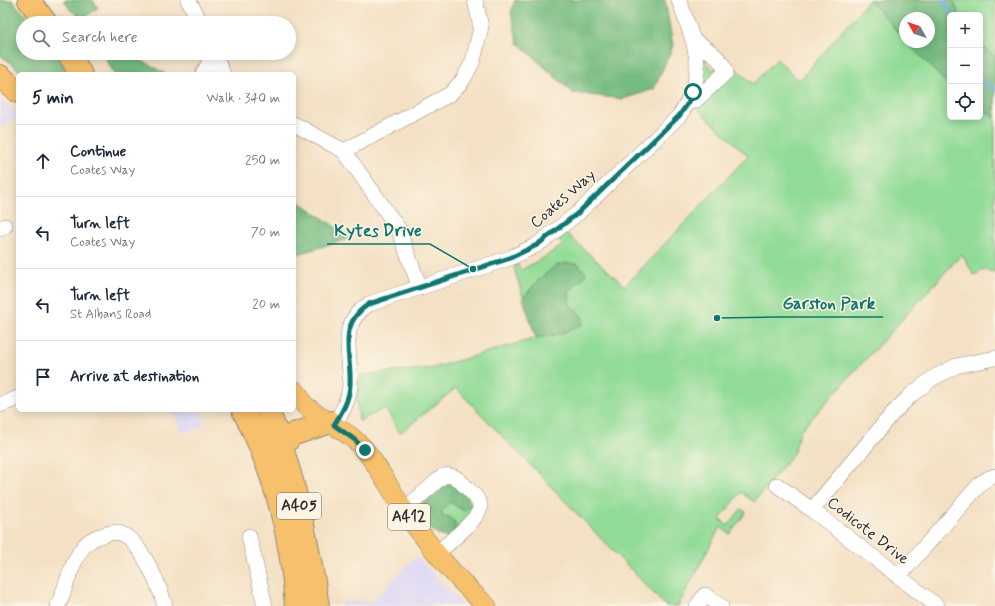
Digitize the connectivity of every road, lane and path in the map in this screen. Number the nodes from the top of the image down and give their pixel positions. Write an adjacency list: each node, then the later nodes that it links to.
1 (28, 0): 5 (highway)
2 (188, 0): 6 (street)
3 (476, 0): 18 (street)
4 (679, 0): 7 (street, Coates Way)
5 (41, 16)
6 (197, 16)
7 (693, 40): 16 (street, Coates Way); 16 (street)
8 (72, 60): 11 (highway)
9 (211, 60): 12 (street)
10 (217, 60): 13 (street)
11 (80, 72)
12 (205, 72)
13 (222, 72)
14 (0, 76): 15 (highway)
15 (16, 90)
16 (689, 102): 19 (street, Coates Way)
17 (296, 125): 18 (street)
18 (344, 151): 19 (street)
19 (420, 288): 28 (street, Coates Way)
20 (995, 358): 34 (street)
21 (296, 391): 24 (main road, A412)
22 (16, 399): 23 (street)
23 (0, 405)
24 (299, 406): 28 (main road, A412)
25 (243, 412): 29 (highway, A405)
26 (258, 412): 29 (highway)
27 (269, 412): 30 (highway, A405)
28 (332, 424): 30 (highway); 33 (main road, A412)
29 (258, 444): 41 (highway, A405)
30 (283, 448): 42 (highway, A405)
31 (995, 476): 37 (street)
32 (777, 485): 34 (street, Codicote Drive)
33 (404, 510): 36 (main road, A412); 36 (street)
34 (812, 510): 37 (street, Codicote Drive)
35 (249, 536): 40 (street)
36 (436, 554): 43 (main road, A412)
37 (898, 577): 46 (street, Codicote Drive)
38 (58, 606): 39 (street)
39 (165, 606)
40 (265, 606)
41 (296, 606)
42 (318, 606)
43 (487, 606)
44 (697, 606): 45 (street)
45 (721, 606)
46 (937, 606)

